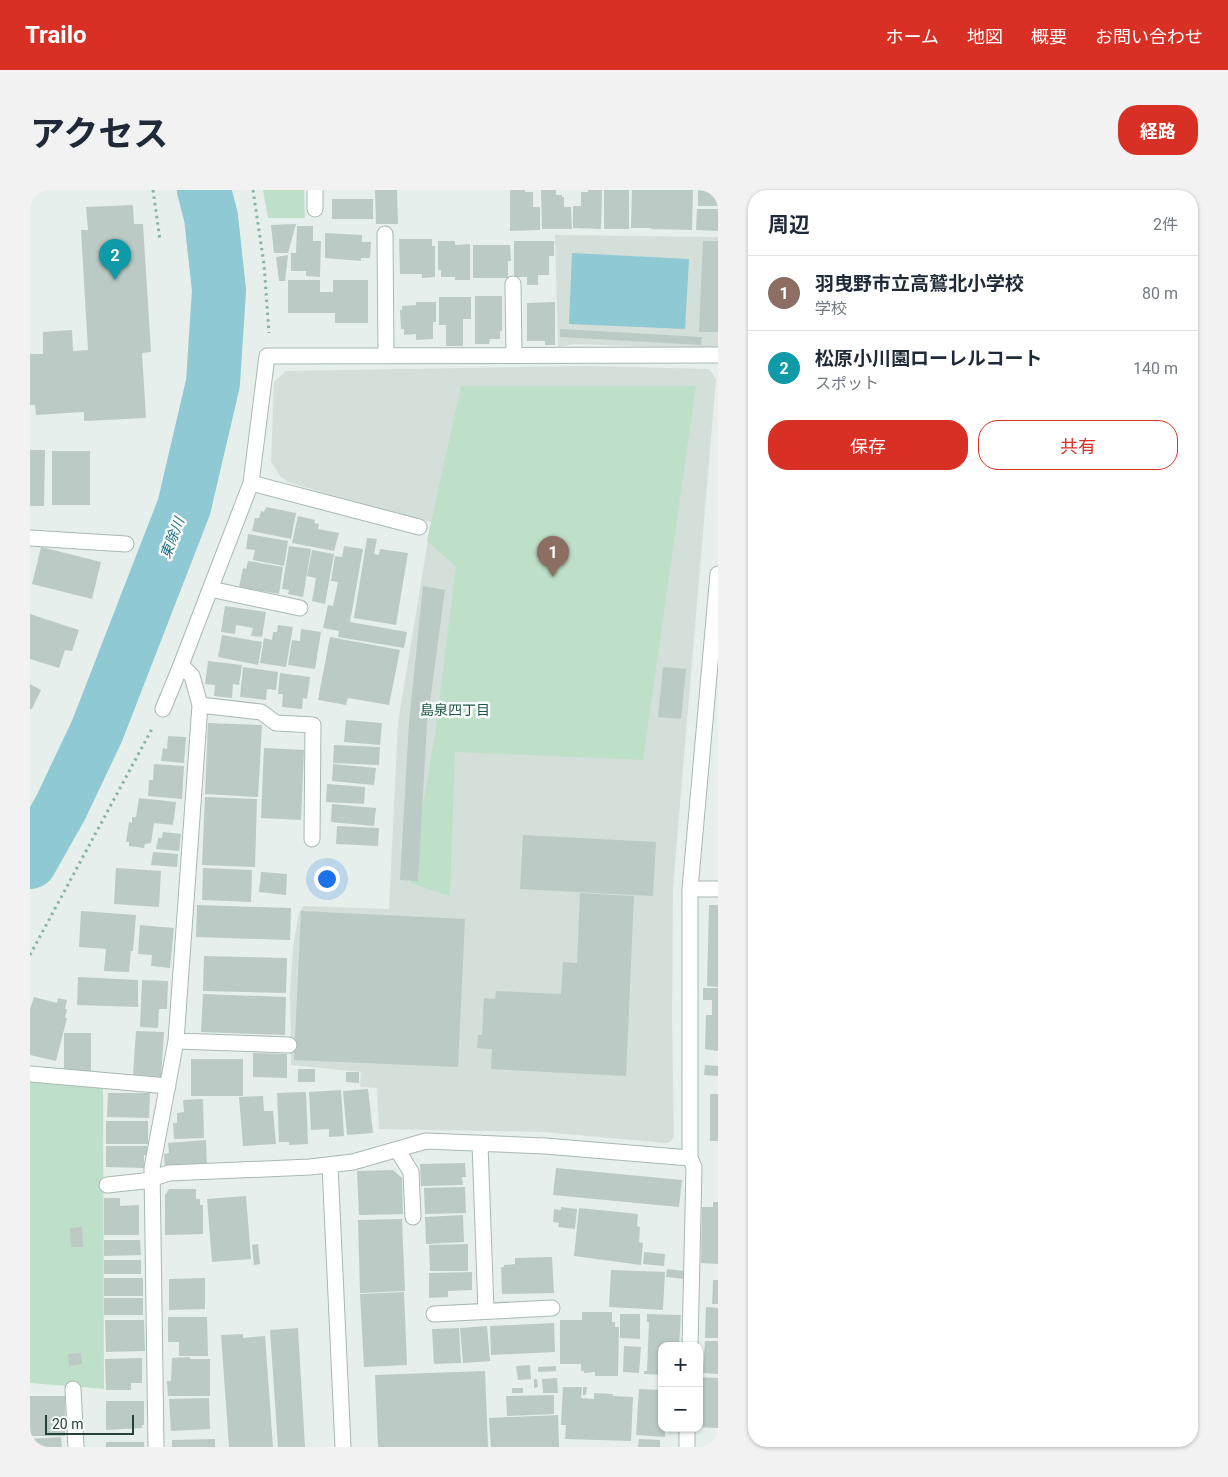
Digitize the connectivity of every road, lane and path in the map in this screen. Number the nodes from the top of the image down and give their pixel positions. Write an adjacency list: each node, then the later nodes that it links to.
1 (153, 190): 6 (path)
2 (253, 190): 10 (path)
3 (315, 190): 4 (street)
4 (315, 209)
5 (385, 234): 11 (street)
6 (160, 240)
7 (513, 284): 8 (street)
8 (514, 355): 9 (street); 11 (street)
9 (718, 355)
10 (266, 356): 11 (street); 12 (street)
11 (386, 356)
12 (250, 483): 13 (street); 17 (street)
13 (419, 527)
14 (30, 538): 15 (street)
15 (126, 544)
16 (718, 574): 22 (street)
17 (210, 589): 18 (street); 19 (street)
18 (300, 608)
19 (181, 665): 20 (street); 21 (street)
20 (200, 705): 23 (street); 27 (street)
21 (162, 709): 26 (path)
22 (712, 710): 24 (street)
23 (312, 839)
24 (690, 889): 25 (street); 33 (street)
25 (718, 890)
26 (30, 956)
27 (176, 1041): 28 (street); 30 (street)
28 (290, 1045)
29 (30, 1074): 30 (street)
30 (168, 1086): 35 (street)
31 (480, 1143): 32 (street); 33 (street); 39 (street)
32 (398, 1150): 34 (street); 37 (street)
33 (690, 1158): 41 (street)
34 (330, 1165): 35 (street); 46 (street)
35 (152, 1179): 36 (street); 45 (street)
36 (107, 1185)
37 (413, 1217)
38 (552, 1308): 39 (street)
39 (486, 1312): 40 (street)
40 (434, 1314)
41 (690, 1342)
42 (73, 1389): 44 (street)
43 (687, 1432): 47 (street)
44 (76, 1447)
45 (156, 1447)
46 (343, 1447)
47 (687, 1447)

